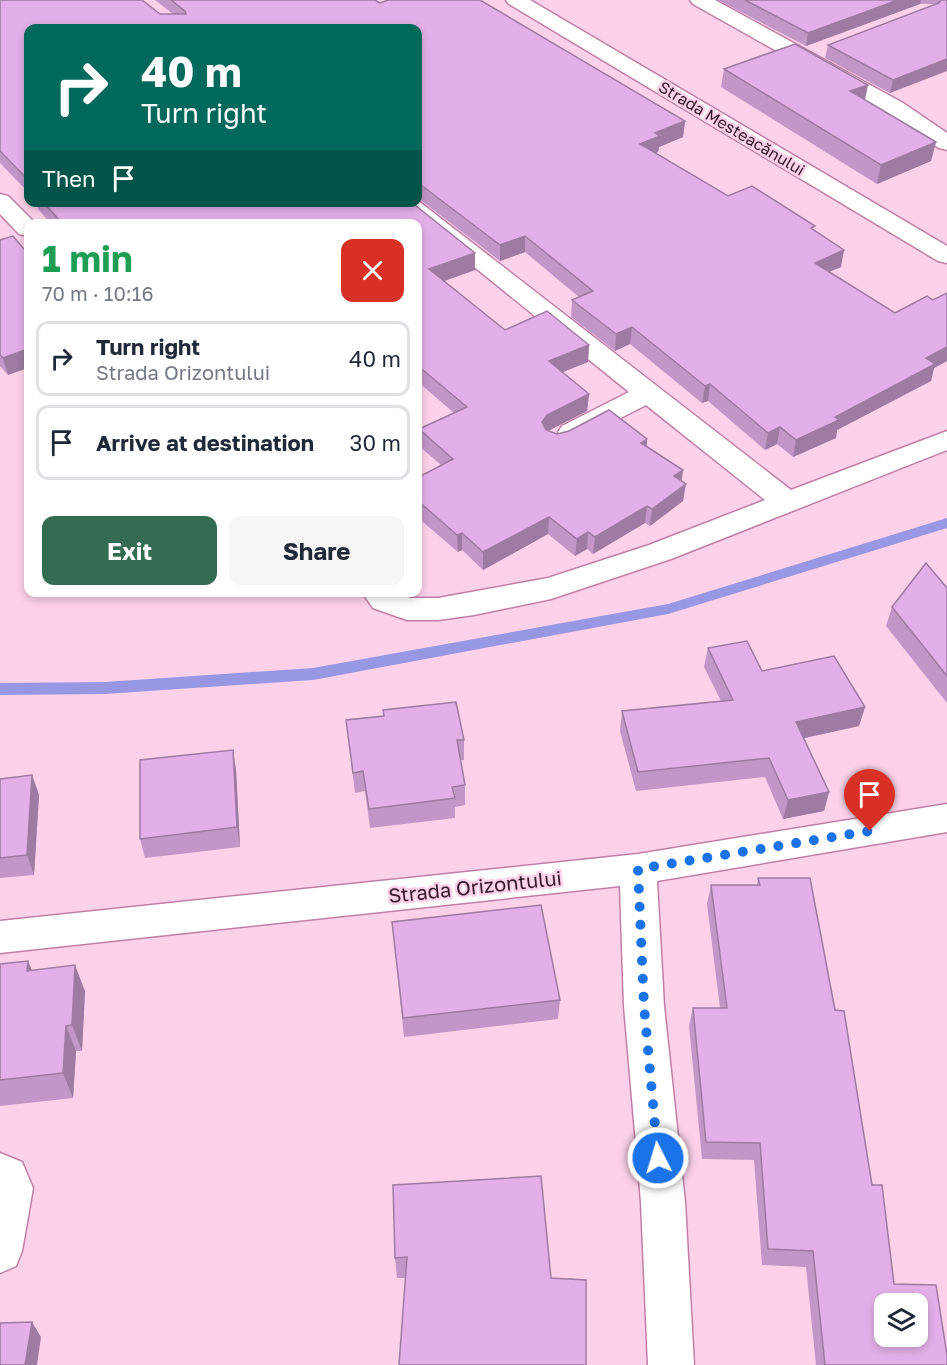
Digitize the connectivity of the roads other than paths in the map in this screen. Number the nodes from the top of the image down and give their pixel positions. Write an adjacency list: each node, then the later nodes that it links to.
1 (516, 0): 9 (street, Strada Mesteacănului)
2 (700, 0): 4 (street)
3 (827, 48): 4 (street)
4 (805, 56): 5 (street)
5 (947, 143)
6 (0, 201): 8 (street)
7 (411, 207): 10 (street)
8 (24, 226)
9 (947, 256)
10 (649, 393): 11 (street); 13 (street)
11 (557, 440)
12 (947, 440): 13 (street)
13 (788, 503): 14 (street)
14 (381, 597)
15 (947, 818): 16 (street, Strada Orizontului)
16 (638, 869): 17 (street, Strada Orizontului); 20 (street)
17 (0, 937)
18 (0, 1173): 19 (street)
19 (0, 1251)
20 (671, 1365)

